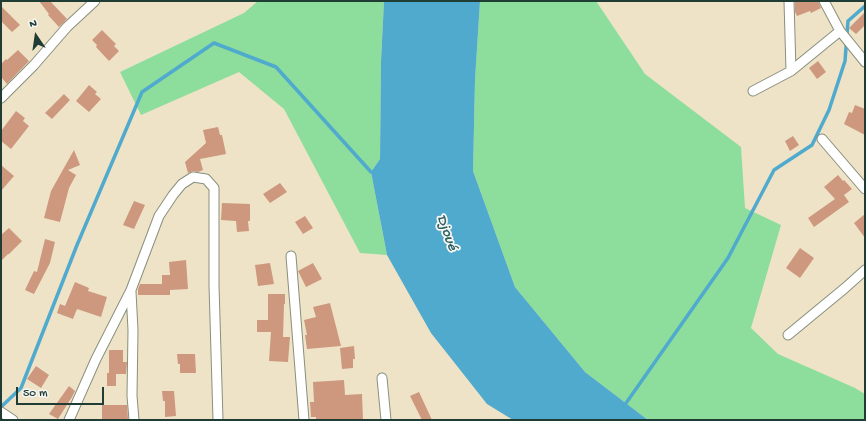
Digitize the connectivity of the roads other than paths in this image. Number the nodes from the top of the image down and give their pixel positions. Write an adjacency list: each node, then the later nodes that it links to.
1 (95, 1): 8 (street)
2 (789, 1): 6 (street)
3 (824, 1): 4 (street)
4 (840, 31): 5 (street); 6 (street)
5 (865, 62)
6 (791, 71): 7 (street)
7 (753, 91)
8 (1, 98)
9 (822, 139): 10 (street)
10 (865, 189)
11 (291, 256): 21 (street)
12 (865, 270): 14 (street)
13 (131, 290): 18 (street); 19 (street); 20 (street)
14 (788, 335)
15 (382, 378): 22 (street)
16 (1, 412): 17 (street)
17 (13, 420)
18 (69, 420)
19 (134, 420)
20 (218, 420)
21 (304, 420)
22 (386, 420)

